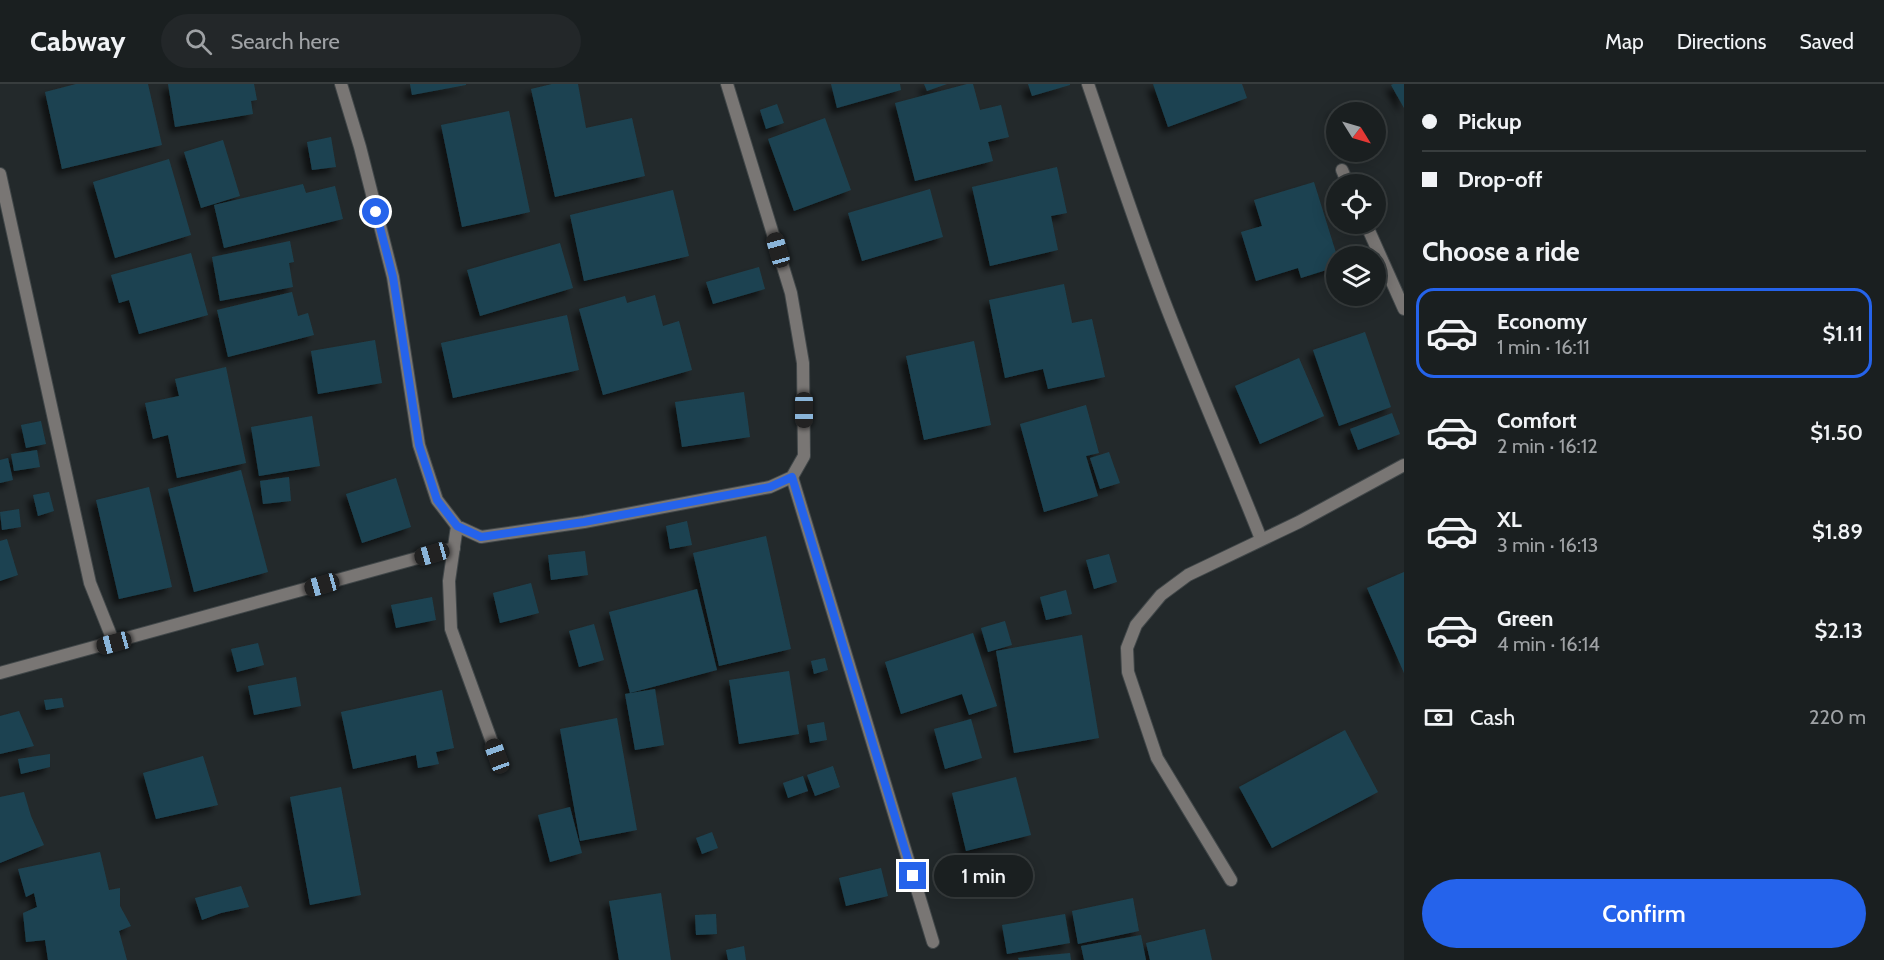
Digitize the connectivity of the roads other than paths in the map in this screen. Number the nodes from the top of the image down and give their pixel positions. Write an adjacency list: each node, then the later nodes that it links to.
1 (341, 84): 11 (street)
2 (727, 84): 10 (street)
3 (1088, 84): 12 (street)
4 (1342, 170): 6 (street)
5 (0, 174): 14 (street)
6 (1344, 174)
7 (1370, 234): 8 (street)
8 (1404, 309)
9 (1404, 465): 12 (street)
10 (792, 477): 11 (street); 18 (street)
11 (457, 526): 13 (street)
12 (1261, 539): 17 (street)
13 (454, 548): 14 (street); 16 (street)
14 (114, 643): 15 (street)
15 (0, 673)
16 (497, 756)
17 (1231, 880)
18 (933, 942)

